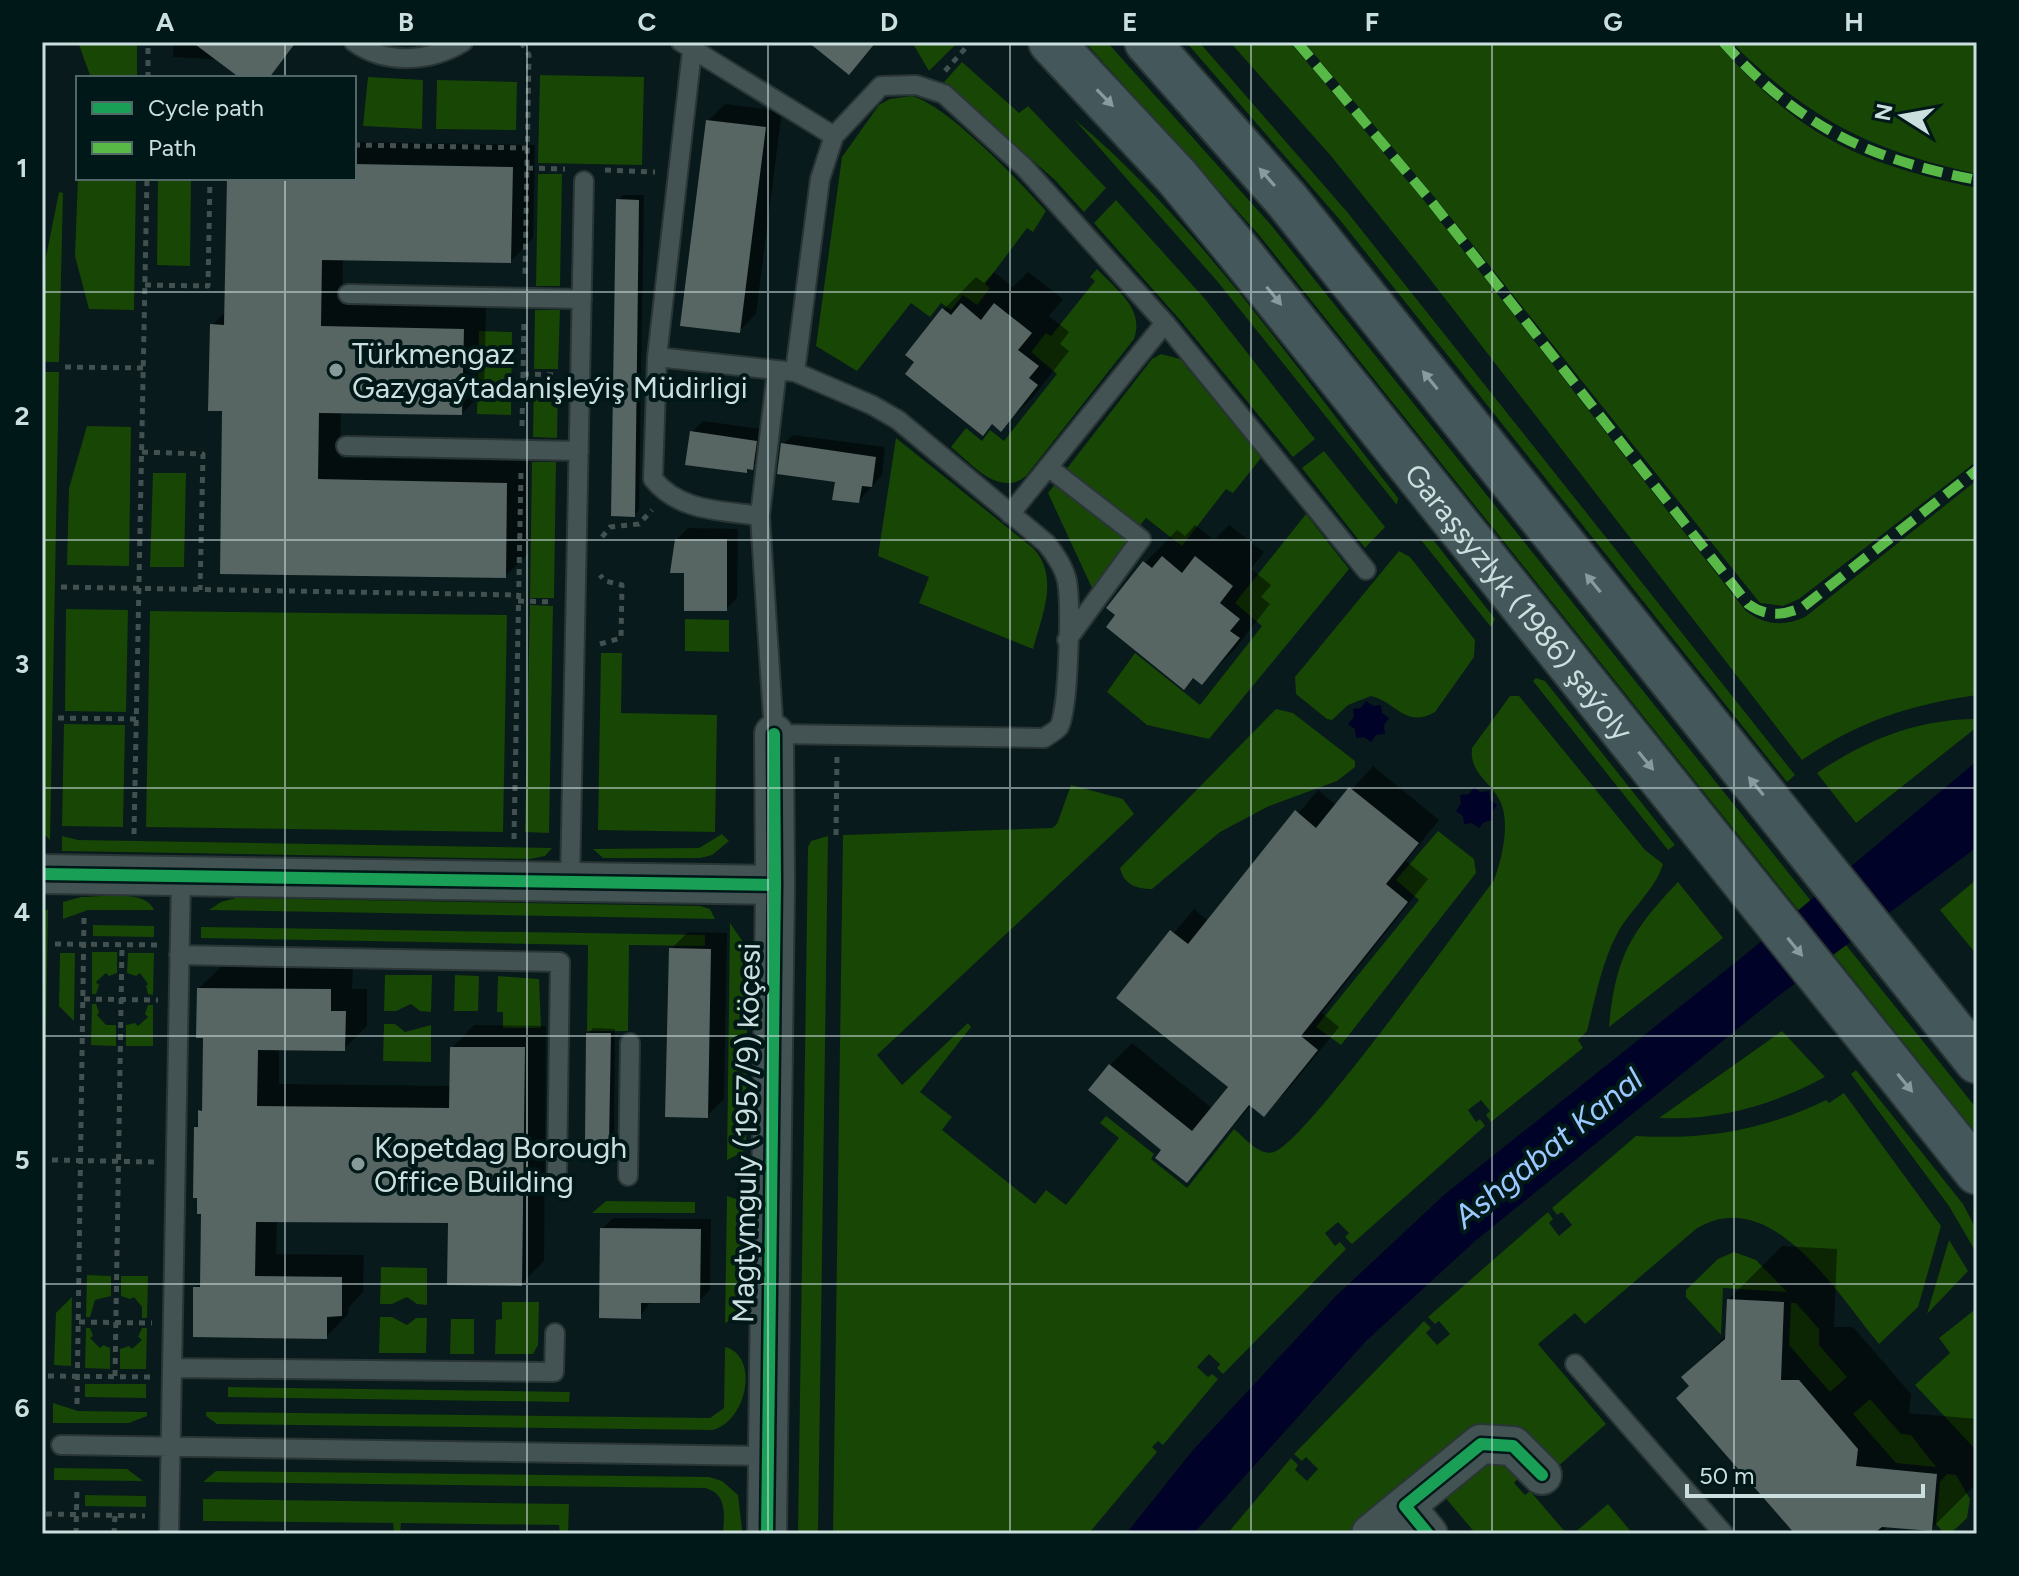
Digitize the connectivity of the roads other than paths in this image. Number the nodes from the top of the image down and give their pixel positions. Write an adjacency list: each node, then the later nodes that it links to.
1 (354, 42): 2 (lane)
2 (463, 42)
3 (1051, 42): 28 (main road, Garaşsyzlyk (1986) şaýoly, one-way to 28)
4 (1147, 42): 27 (main road, one-way to 4)
5 (686, 46): 6 (lane); 11 (lane)
6 (834, 136): 10 (lane); 12 (lane)
7 (584, 181): 9 (lane)
8 (348, 294): 9 (lane)
9 (582, 299): 14 (lane)
10 (1165, 323): 15 (lane); 18 (lane)
11 (657, 357): 12 (lane); 17 (lane)
12 (786, 371): 16 (lane); 17 (lane)
13 (346, 446): 14 (lane)
14 (579, 451): 23 (lane)
15 (1048, 467): 16 (lane); 19 (lane)
16 (1010, 514): 19 (lane)
17 (760, 516): 20 (lane)
18 (1366, 570)
19 (1067, 640): 20 (lane)
20 (774, 734): 24 (street, Magtymguly (1957/9) köçesi)
21 (42, 874): 22 (street)
22 (181, 876): 23 (street); 25 (lane)
23 (570, 882): 24 (street)
24 (775, 885): 36 (street, Magtymguly (1957/9) köçesi)
25 (179, 955): 29 (lane); 33 (lane)
26 (630, 1043): 30 (lane)
27 (1977, 1061)
28 (1977, 1172)
29 (557, 1176)
30 (628, 1176)
31 (555, 1333): 33 (lane)
32 (1575, 1364): 42 (lane)
33 (172, 1368): 35 (lane)
34 (61, 1445): 35 (lane)
35 (170, 1446): 36 (lane); 39 (lane)
36 (767, 1456): 40 (street, Magtymguly (1957/9) köçesi)
37 (1542, 1475): 38 (street)
38 (1416, 1520): 41 (street)
39 (169, 1534)
40 (767, 1534)
41 (1371, 1534)
42 (1724, 1534)

